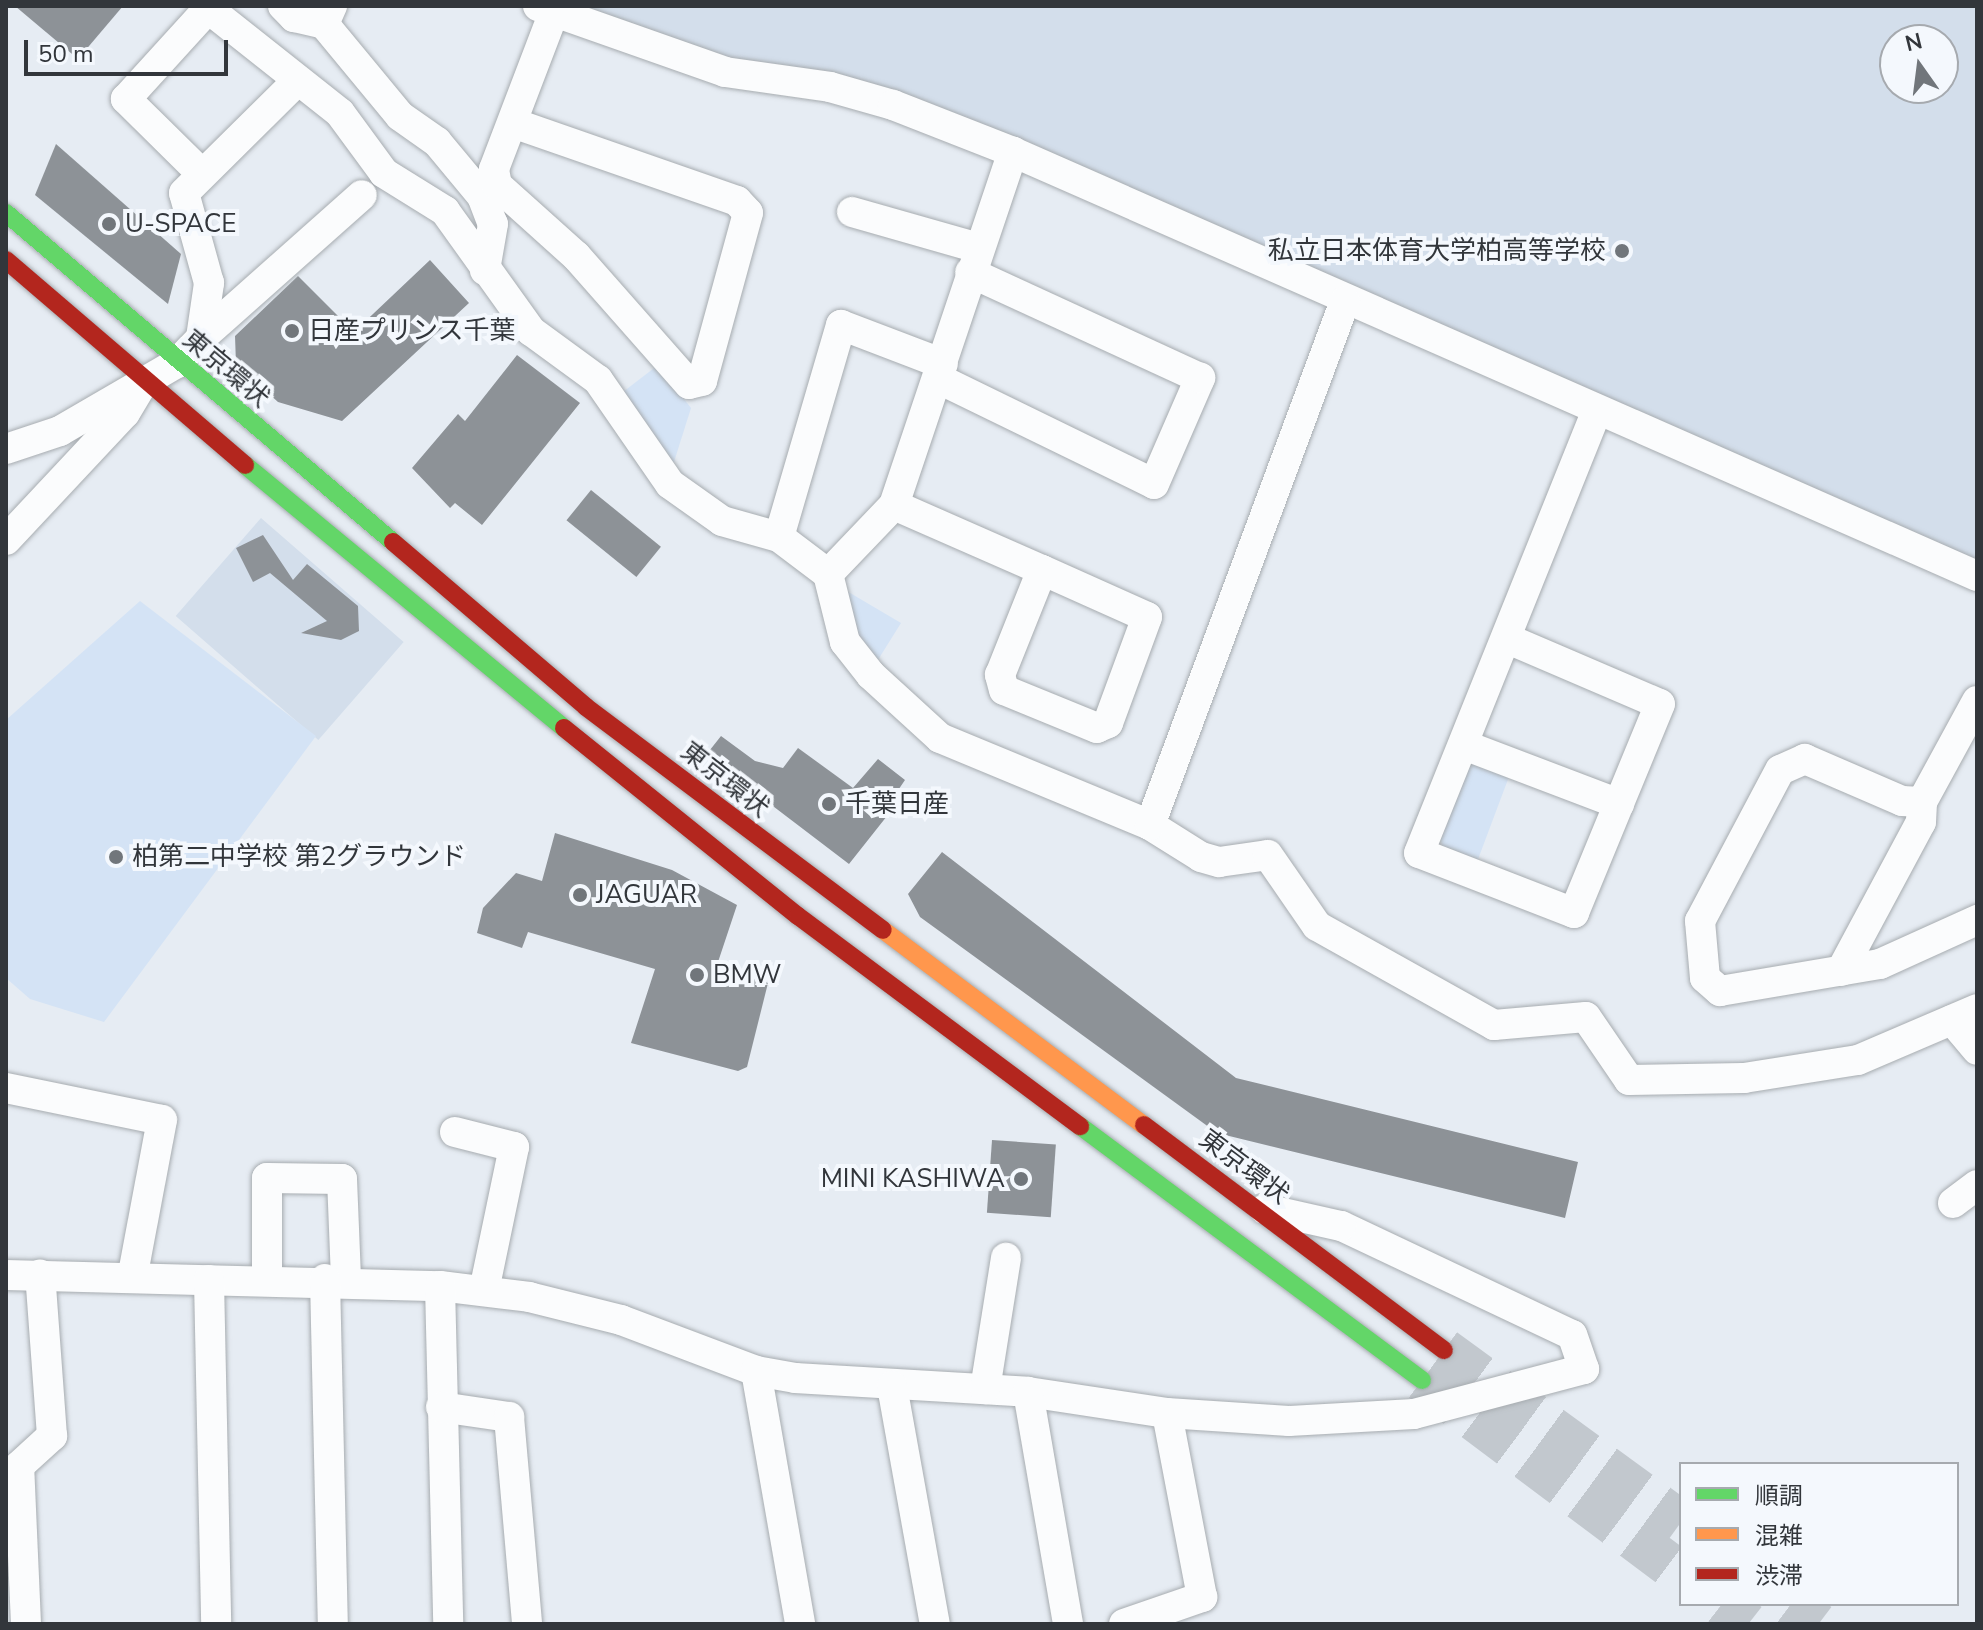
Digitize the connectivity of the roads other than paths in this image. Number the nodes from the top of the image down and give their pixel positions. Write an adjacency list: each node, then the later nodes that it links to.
1 (283, 6): 4 (street)
2 (206, 8): 5 (street); 8 (street)
3 (546, 9): 6 (street); 7 (street)
4 (328, 15): 14 (street)
5 (297, 81): 8 (street); 14 (street)
6 (513, 123): 6 (street)
7 (1013, 152): 13 (street); 15 (street)
8 (202, 174): 16 (street)
9 (362, 195): 16 (street)
10 (852, 212): 13 (street)
11 (6, 213): 17 (highway, 東京環状)
12 (6, 260): 19 (highway)
13 (974, 260): 18 (street); 18 (street)
14 (485, 270): 23 (street)
15 (1345, 301): 20 (street); 33 (street)
16 (201, 338): 17 (street)
17 (177, 363): 19 (street); 42 (highway, 東京環状)
18 (941, 371): 22 (street); 23 (street)
19 (146, 380): 21 (street); 24 (street); 53 (highway)
20 (1597, 411): 27 (street); 28 (street)
21 (6, 449)
22 (894, 505): 25 (street); 26 (street)
23 (779, 537): 26 (street)
24 (6, 540)
25 (1042, 570): 25 (street)
26 (828, 574): 33 (street)
27 (1977, 576)
28 (1508, 639): 30 (street); 32 (street)
29 (1977, 701): 31 (street)
30 (1464, 745): 32 (street); 32 (street)
31 (1922, 802): 35 (street); 35 (street)
32 (1619, 804)
33 (1150, 825): 36 (street)
34 (1977, 920): 35 (street)
35 (1841, 971)
36 (1965, 1014): 37 (street)
37 (1977, 1050)
38 (6, 1088): 45 (street)
39 (455, 1132): 50 (street)
40 (1977, 1185): 41 (street)
41 (1953, 1203)
42 (1254, 1207): 51 (highway, 東京環状); 58 (street)
43 (1006, 1258): 55 (street)
44 (16, 1271): 45 (street); 59 (street)
45 (133, 1274): 48 (street)
46 (267, 1279): 47 (street); 47 (street); 48 (street)
47 (336, 1279): 49 (street); 61 (street)
48 (209, 1280): 60 (street)
49 (440, 1286): 50 (street); 57 (street)
50 (484, 1291): 52 (street)
51 (1444, 1350)
52 (756, 1371): 54 (street); 64 (street)
53 (1422, 1380)
54 (892, 1386): 55 (street); 65 (street)
55 (985, 1389): 56 (street)
56 (1028, 1392): 58 (street); 66 (street)
57 (441, 1407): 62 (street); 63 (street)
58 (1167, 1413): 67 (street)
59 (26, 1624)
60 (216, 1624)
61 (333, 1624)
62 (448, 1624)
63 (527, 1624)
64 (800, 1624)
65 (935, 1624)
66 (1068, 1624)
67 (1124, 1624)

